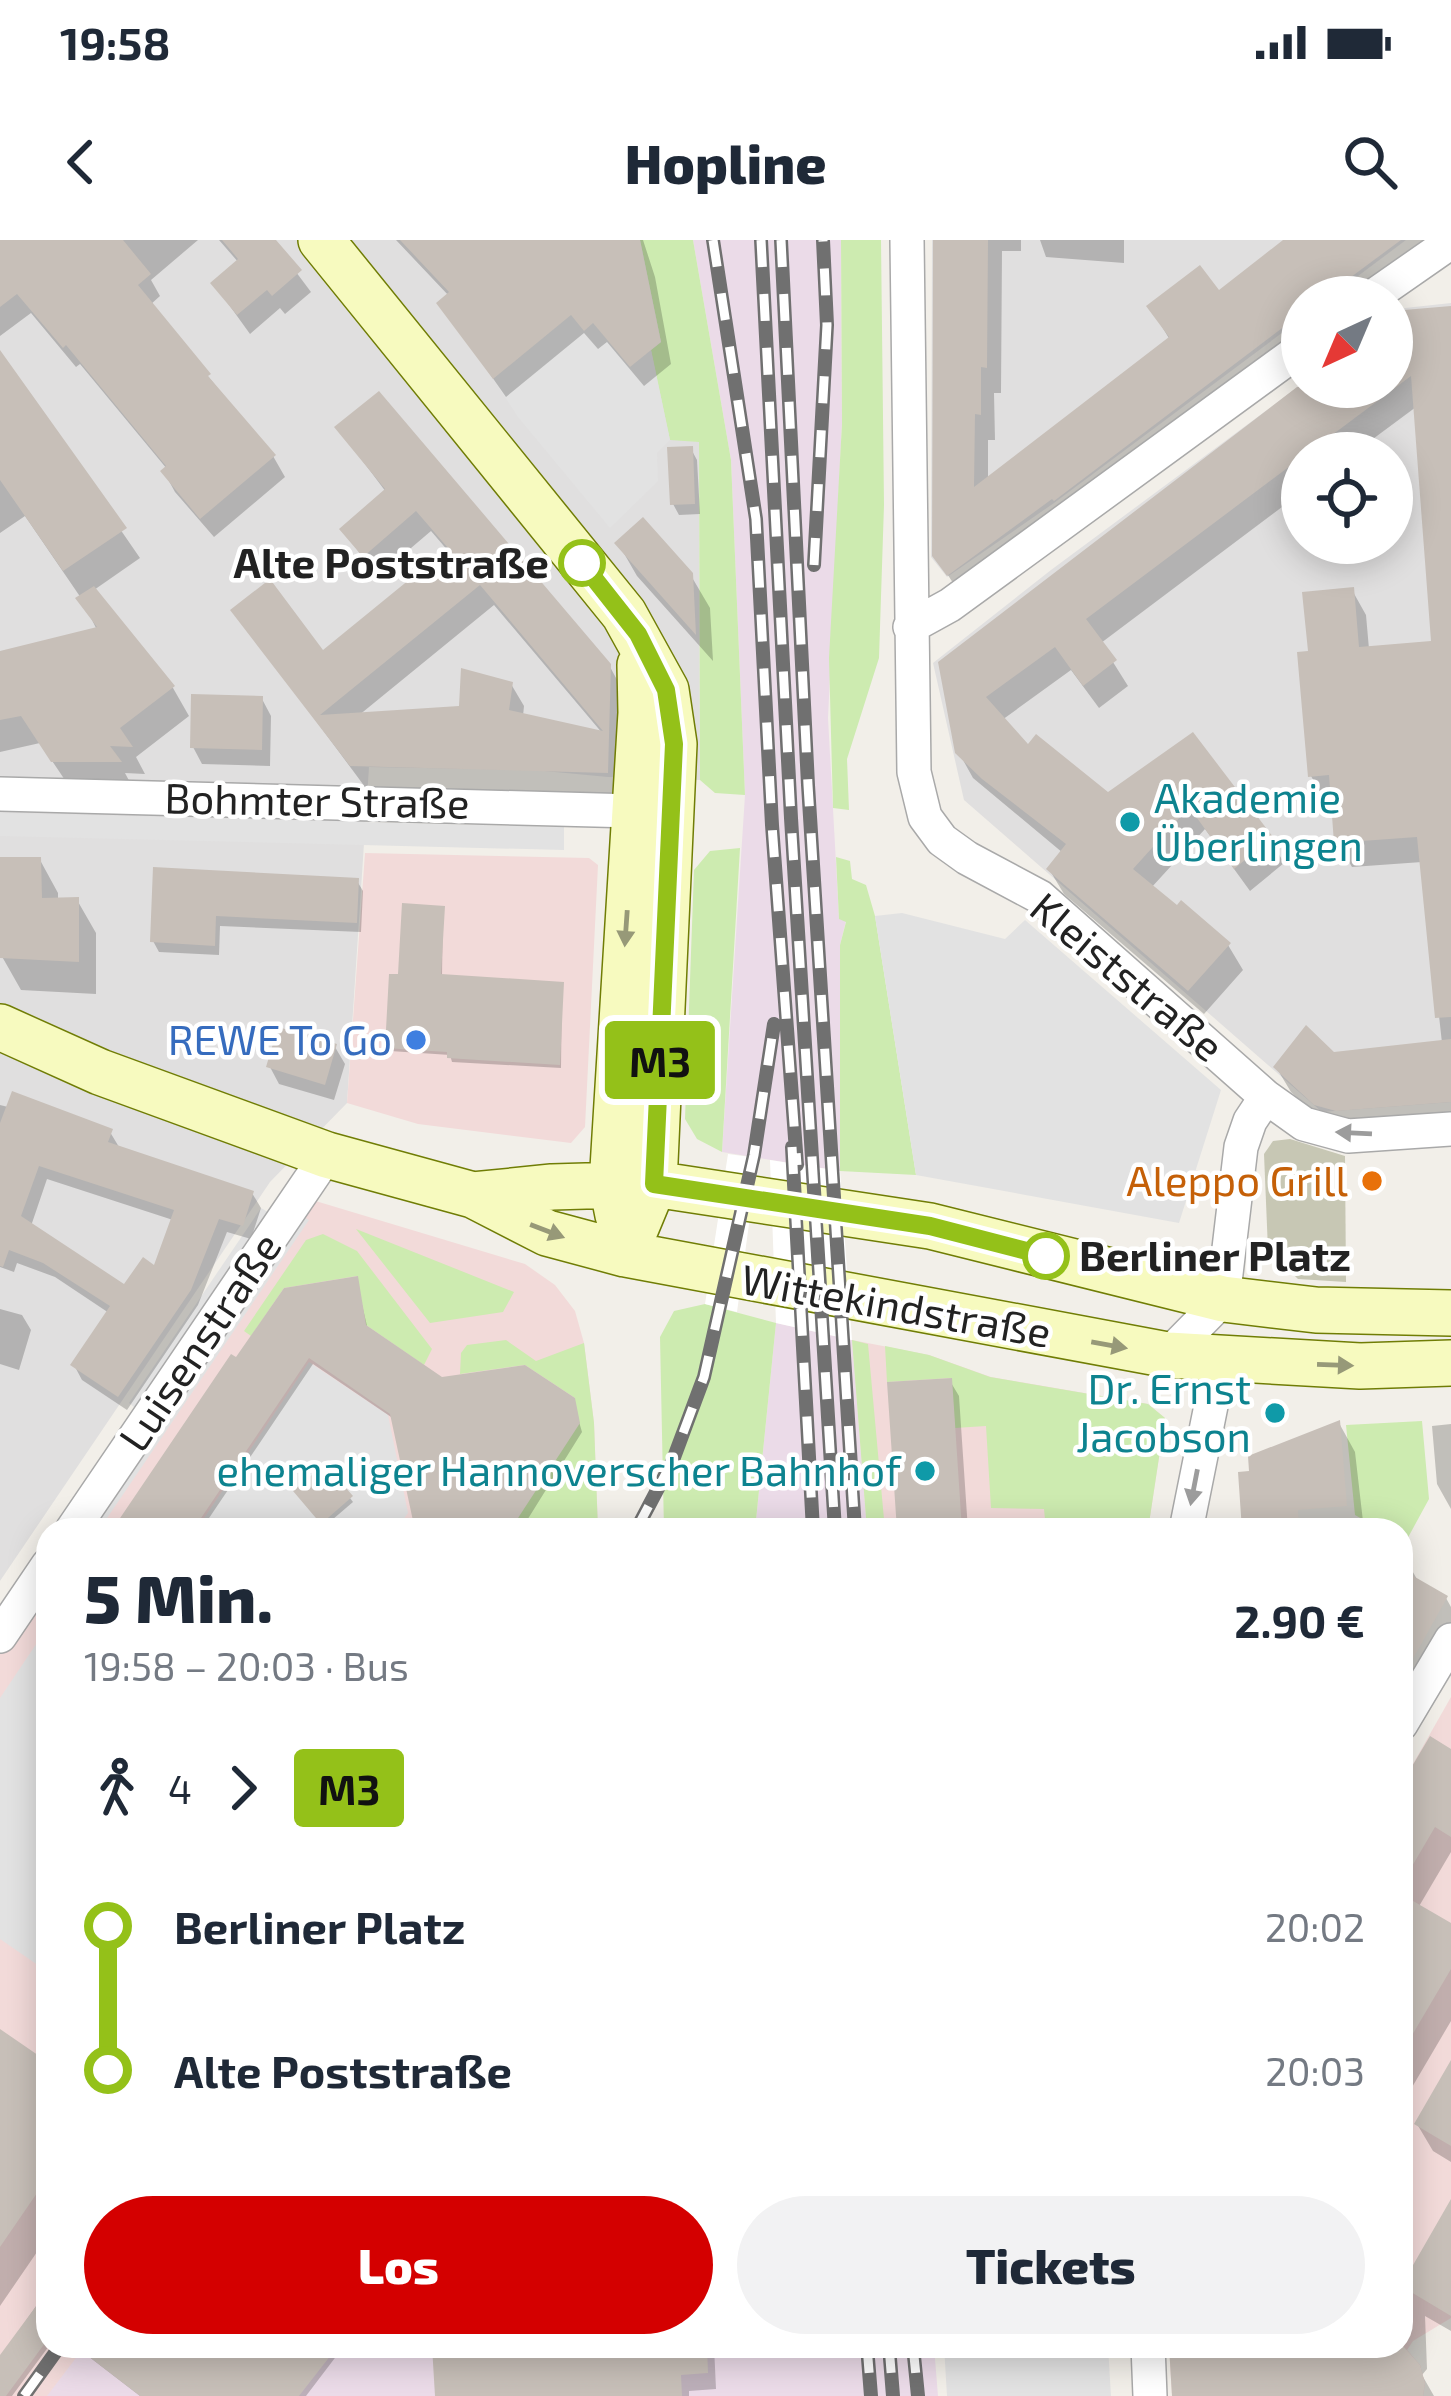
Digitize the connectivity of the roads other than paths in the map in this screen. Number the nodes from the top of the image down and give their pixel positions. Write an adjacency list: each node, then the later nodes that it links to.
1 (321, 240): 7 (main road)
2 (908, 240): 6 (street, Kleiststraße)
3 (1451, 242): 4 (street)
4 (1402, 276)
5 (1281, 363): 6 (street)
6 (910, 627): 11 (street, Kleiststraße)
7 (638, 634): 9 (main road); 14 (main road)
8 (0, 794): 9 (street, Bohmter Straße)
9 (634, 811): 14 (main road, one-way to 14)
10 (0, 1027): 13 (main road)
11 (1266, 1096): 12 (street, Kleiststraße, one-way to 11); 17 (street)
12 (1451, 1129)
13 (327, 1155): 15 (main road); 22 (street, Luisenstraße)
14 (633, 1184): 15 (main road); 16 (main road); 17 (main road, Wittekindstraße)
15 (473, 1195): 16 (main road, one-way to 16)
16 (625, 1254): 19 (main road, Wittekindstraße, one-way to 19)
17 (1223, 1299): 18 (main road, Wittekindstraße); 19 (street)
18 (1451, 1312)
19 (1168, 1355): 20 (main road, Wittekindstraße)
20 (1220, 1361): 21 (main road, Wittekindstraße, one-way to 21); 23 (street, one-way to 23)
21 (1451, 1363)
22 (80, 1518)
23 (1188, 1518)
24 (36, 1583): 25 (street)
25 (0, 1636)
26 (1451, 1640): 27 (street)
27 (1413, 1704)
28 (1148, 2358): 29 (street)
29 (1150, 2396)

